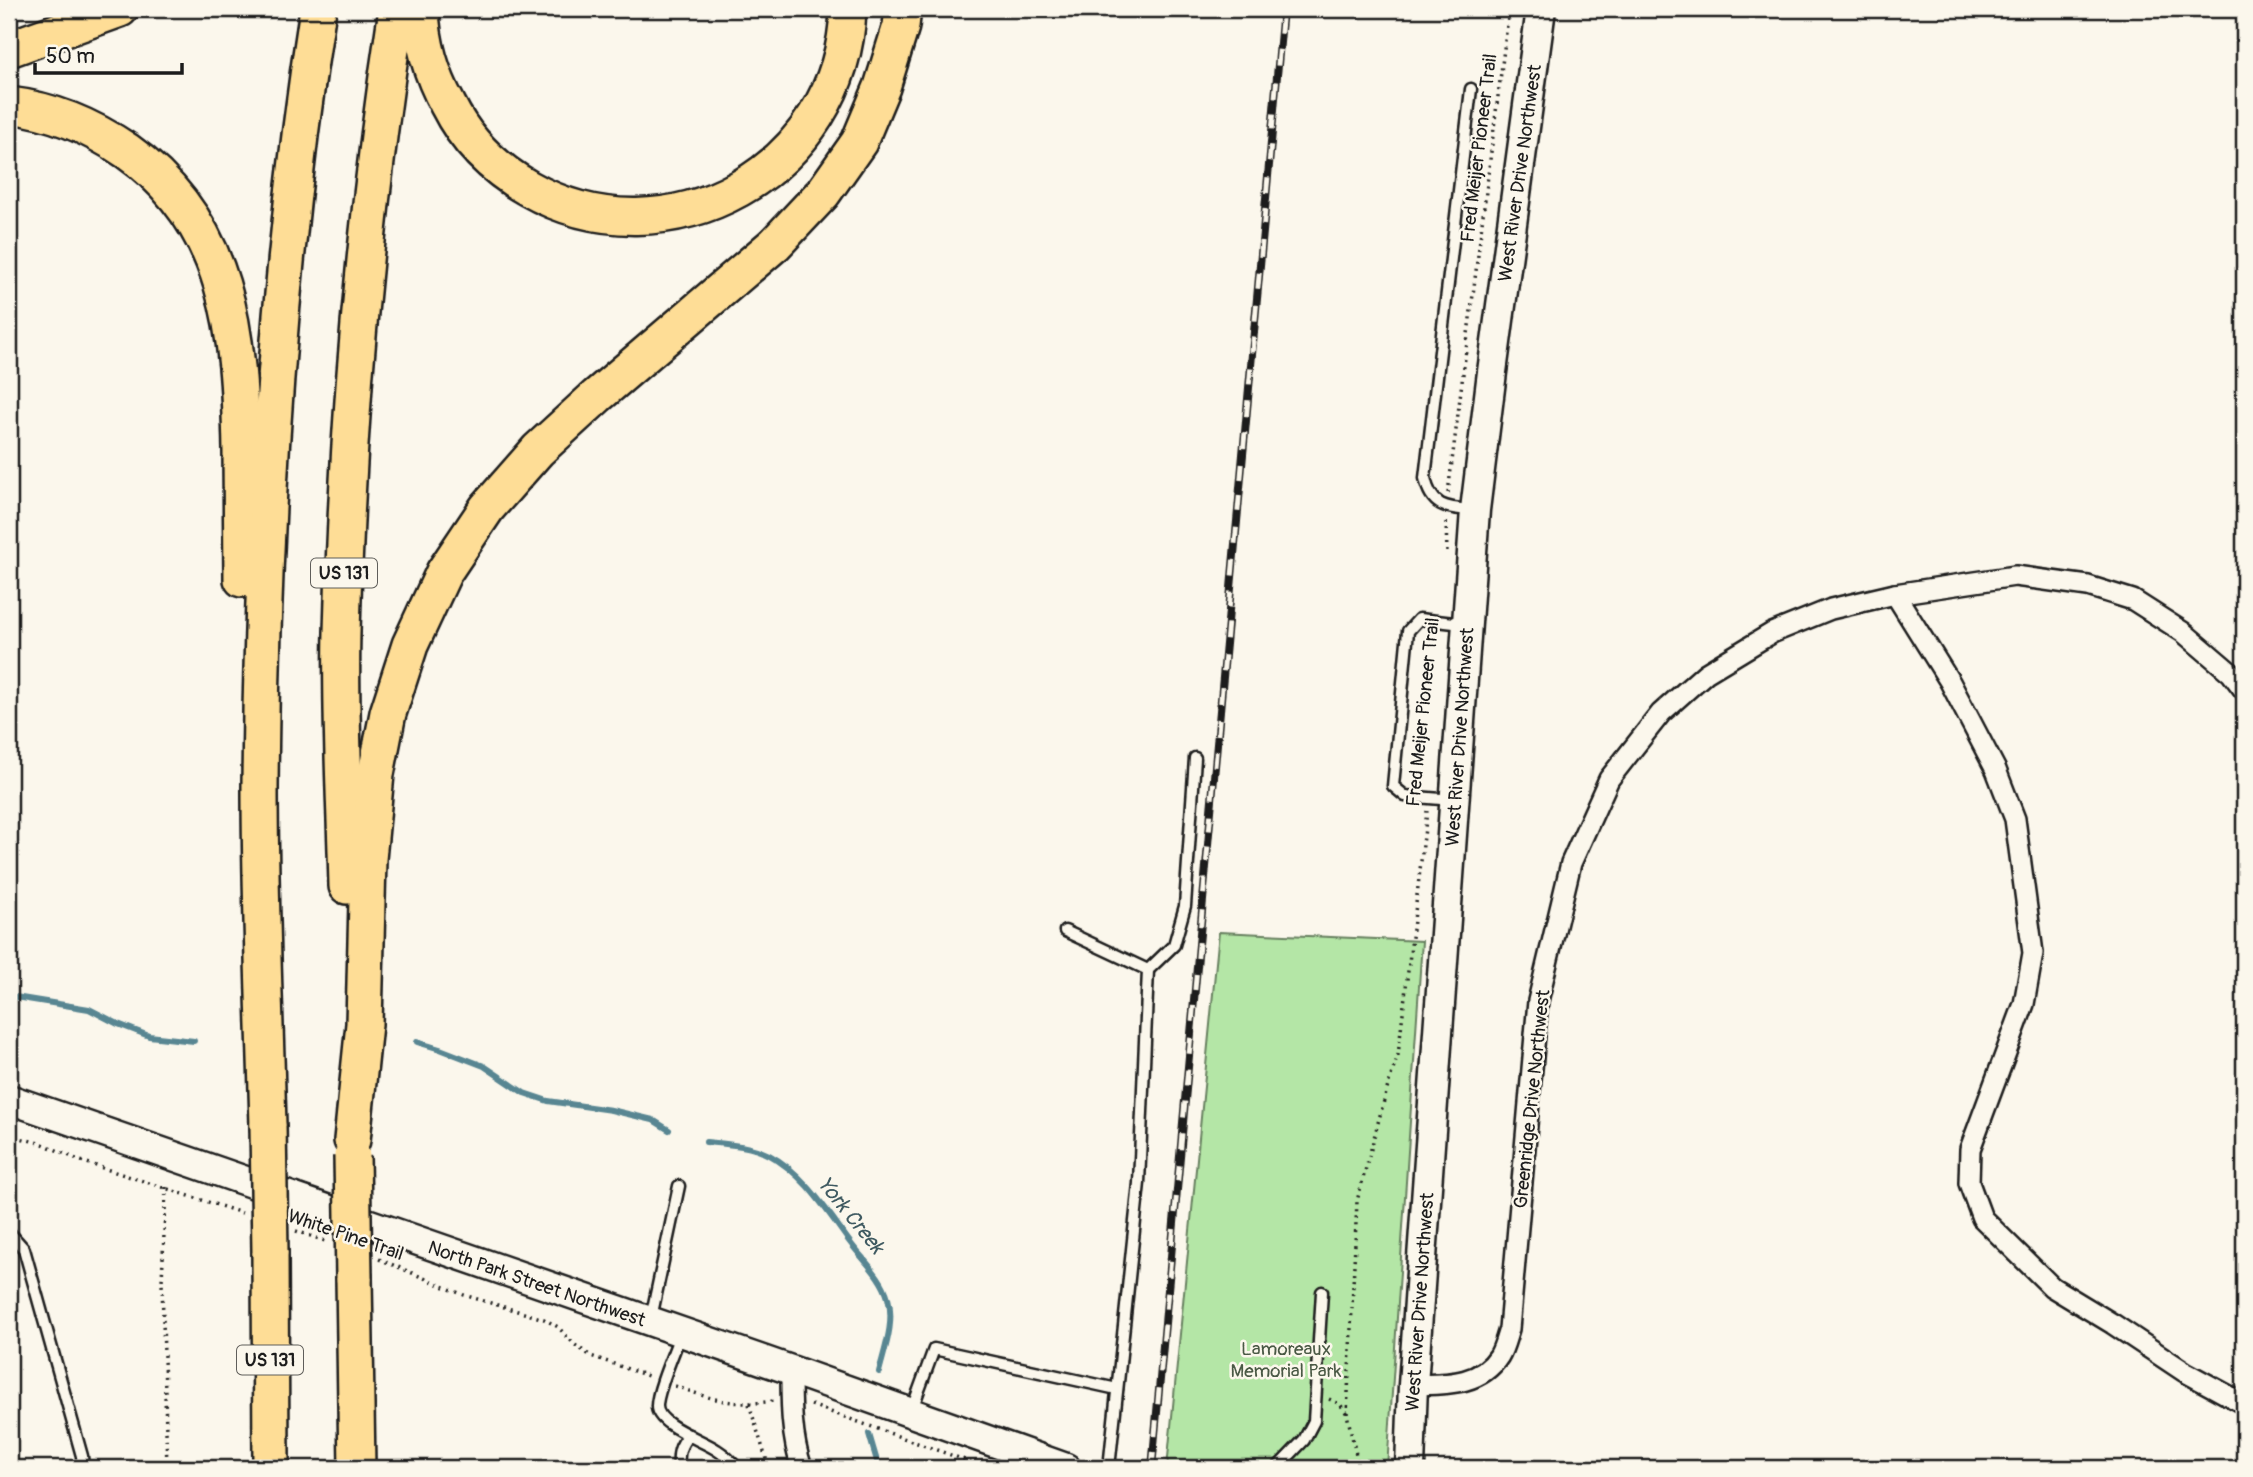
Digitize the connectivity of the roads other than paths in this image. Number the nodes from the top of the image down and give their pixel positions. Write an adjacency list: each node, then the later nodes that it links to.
1 (120, 9): 8 (highway)
2 (318, 9): 16 (highway, US 131)
3 (397, 9): 21 (highway, US 131)
4 (421, 9): 5 (highway)
5 (848, 9)
6 (903, 9): 21 (highway)
7 (1541, 9): 11 (main road, West River Drive Northwest)
8 (9, 49)
9 (1471, 89): 11 (lane)
10 (9, 105): 16 (highway)
11 (1475, 510): 13 (main road, West River Drive Northwest)
12 (1895, 594): 14 (street, Greenridge Drive Northwest); 28 (street, Greenridge Drive Northwest); 30 (street)
13 (1467, 625): 17 (main road, West River Drive Northwest); 17 (lane)
14 (2244, 690)
15 (1195, 758): 19 (lane)
16 (260, 791): 34 (highway, US 131, bridge)
17 (1441, 799): 28 (main road, West River Drive Northwest)
18 (1065, 931): 19 (lane)
19 (1148, 970): 29 (lane)
20 (9, 1099): 25 (main road, North Park Street Northwest)
21 (352, 1148): 35 (highway, US 131, bridge)
22 (679, 1186): 25 (lane)
23 (9, 1231): 33 (lane)
24 (1322, 1292): 41 (lane)
25 (650, 1321): 26 (main road, North Park Street Northwest)
26 (681, 1333): 27 (main road, North Park Street Northwest); 32 (lane)
27 (791, 1384): 31 (main road, North Park Street Northwest); 38 (street)
28 (1413, 1385): 42 (main road, West River Drive Northwest)
29 (1117, 1389): 31 (lane); 40 (lane)
30 (2244, 1404)
31 (911, 1413): 39 (main road, North Park Street Northwest)
32 (689, 1436): 36 (lane); 37 (lane)
33 (83, 1468)
34 (271, 1468)
35 (356, 1468)
36 (678, 1468)
37 (737, 1468)
38 (802, 1468)
39 (1066, 1468)
40 (1109, 1468)
41 (1277, 1468)
42 (1410, 1468)

